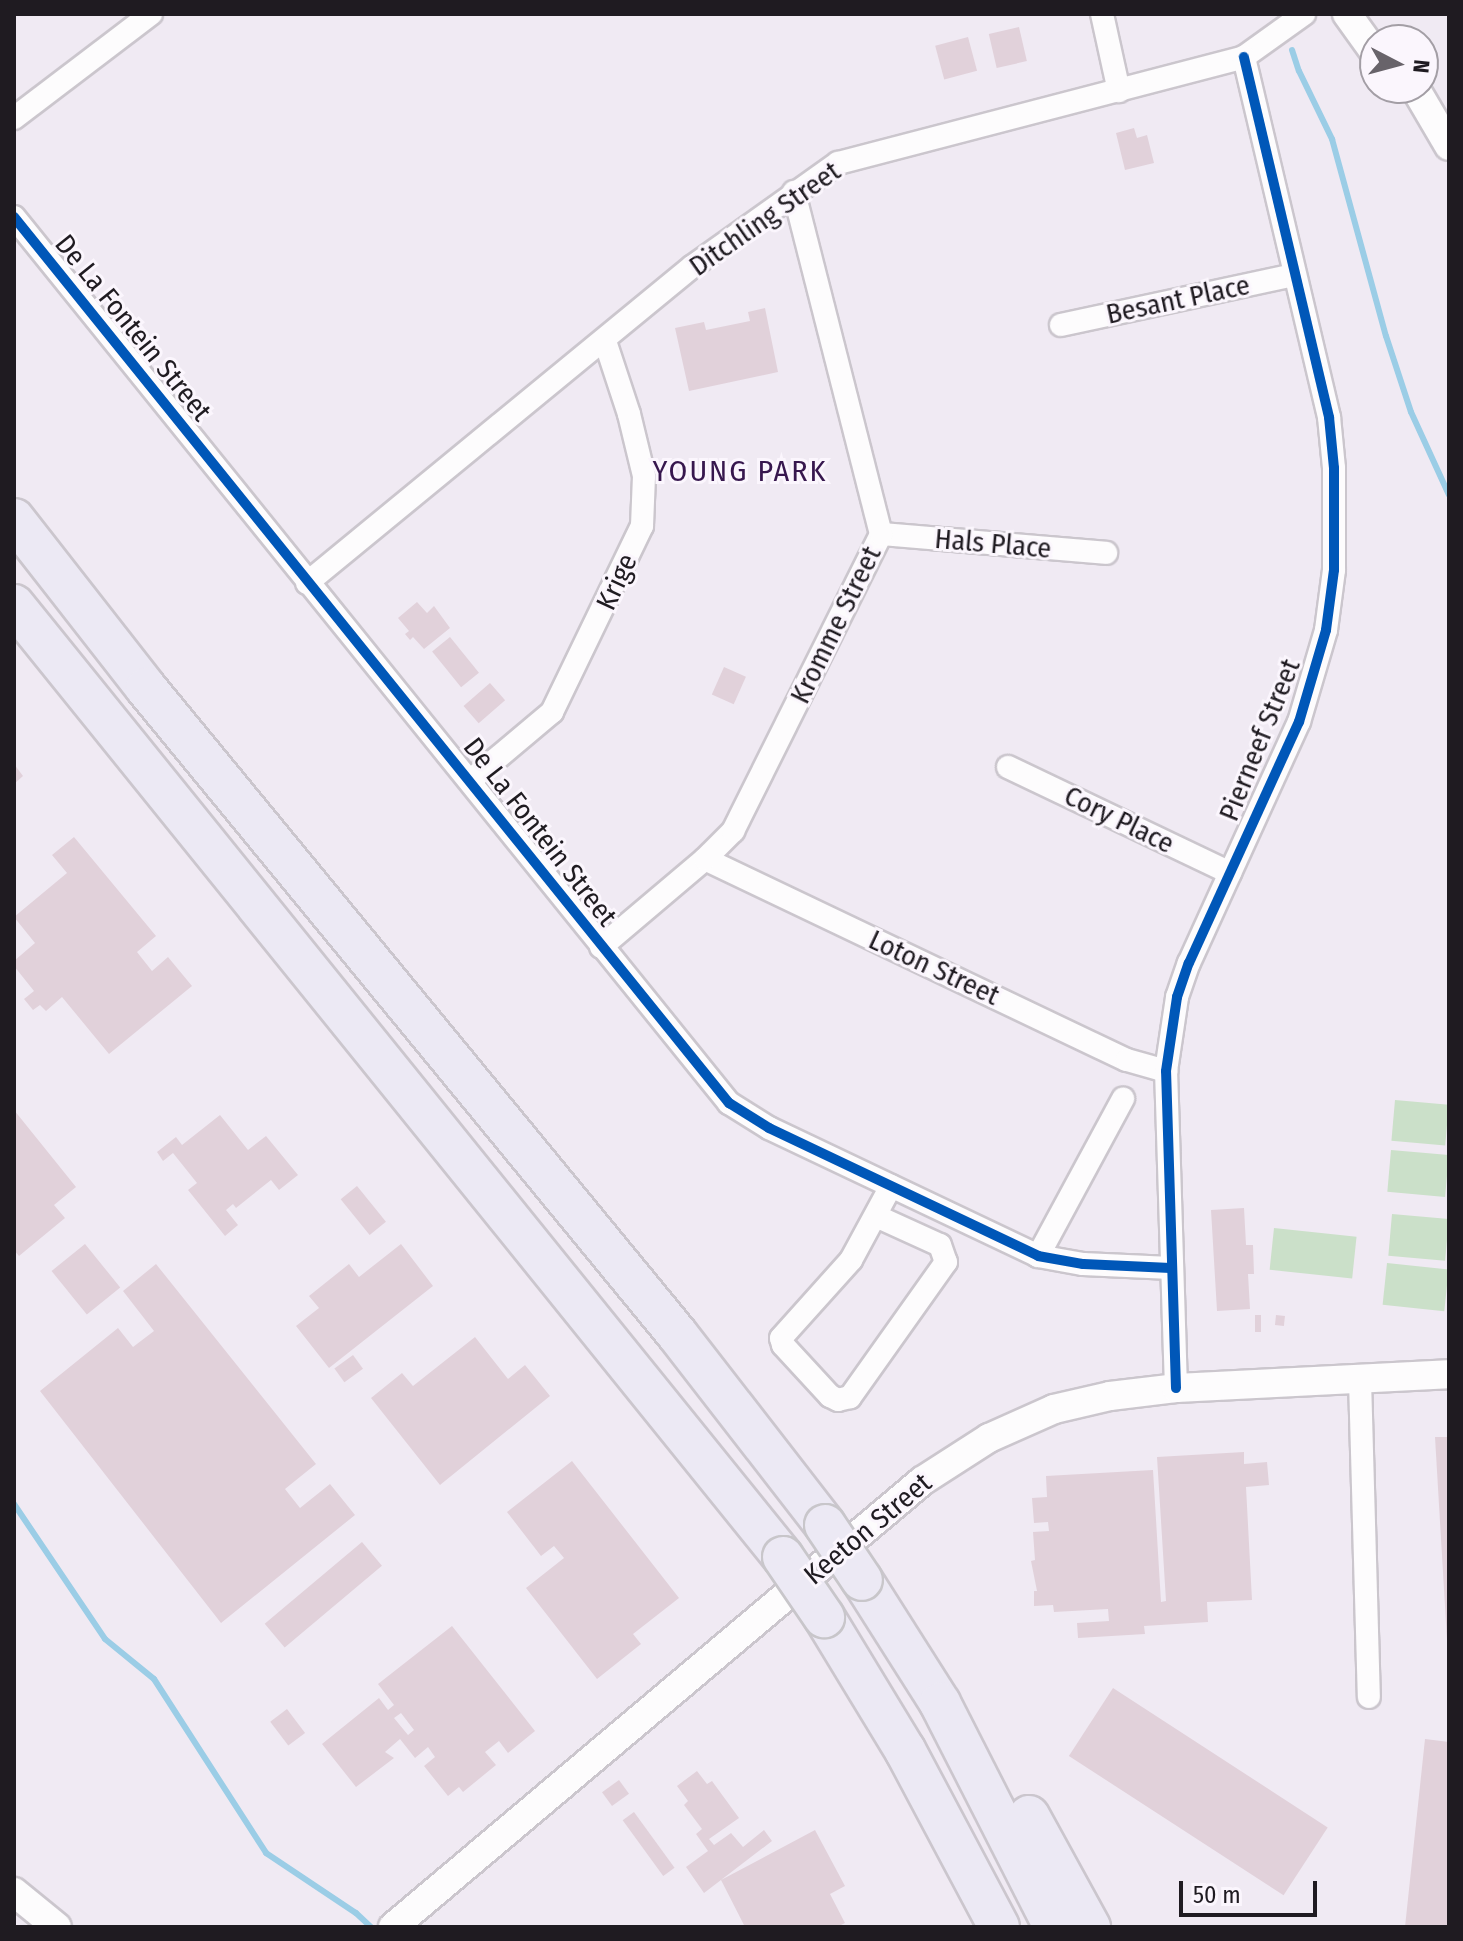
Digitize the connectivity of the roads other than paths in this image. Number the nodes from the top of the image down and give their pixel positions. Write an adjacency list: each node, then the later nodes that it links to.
1 (151, 14): 9 (street)
2 (1102, 14): 7 (street)
3 (1304, 14): 6 (street, Ditchling Street)
4 (1347, 14): 5 (street)
5 (1359, 31)
6 (1244, 57): 7 (street, Ditchling Street); 13 (street, Pierneef Street)
7 (1119, 91): 11 (street, Ditchling Street)
8 (1423, 104): 10 (street)
9 (14, 118)
10 (1449, 146)
11 (794, 192): 15 (street, Ditchling Street); 17 (street, Kromme Street)
12 (14, 217): 19 (street, De La Fontein Street)
13 (1295, 275): 14 (street, Besant Place); 24 (street, Pierneef Street)
14 (1061, 325)
15 (605, 341): 19 (street, Ditchling Street); 22 (street, Krige)
16 (14, 519): 35 (highway, bridge)
17 (881, 534): 18 (street, Hals Place); 23 (street, Kromme Street)
18 (1106, 553)
19 (307, 583): 22 (street, De La Fontein Street)
20 (14, 605): 36 (highway, bridge)
21 (1008, 767): 24 (street, Cory Place)
22 (471, 780): 25 (street, De La Fontein Street)
23 (705, 859): 25 (street, Kromme Street); 26 (street, Loton Street)
24 (1230, 873): 26 (street, Pierneef Street)
25 (601, 947): 28 (street, De La Fontein Street)
26 (1166, 1071): 31 (street, Pierneef Street)
27 (1123, 1099): 30 (street)
28 (891, 1186): 29 (street); 30 (street, De La Fontein Street)
29 (876, 1216): 29 (street)
30 (1038, 1256): 31 (street, De La Fontein Street)
31 (1171, 1268): 34 (street, Pierneef Street)
32 (1449, 1374): 33 (street, Keeton Street)
33 (1360, 1380): 34 (street, Keeton Street); 37 (street)
34 (1176, 1388): 39 (street, Keeton Street)
35 (871, 1594): 43 (highway); 44 (highway)
36 (816, 1619): 41 (highway); 42 (highway)
37 (1369, 1697)
38 (14, 1892): 40 (street)
39 (403, 1918)
40 (57, 1927)
41 (976, 1927)
42 (999, 1927)
43 (1054, 1927)
44 (1090, 1927)

